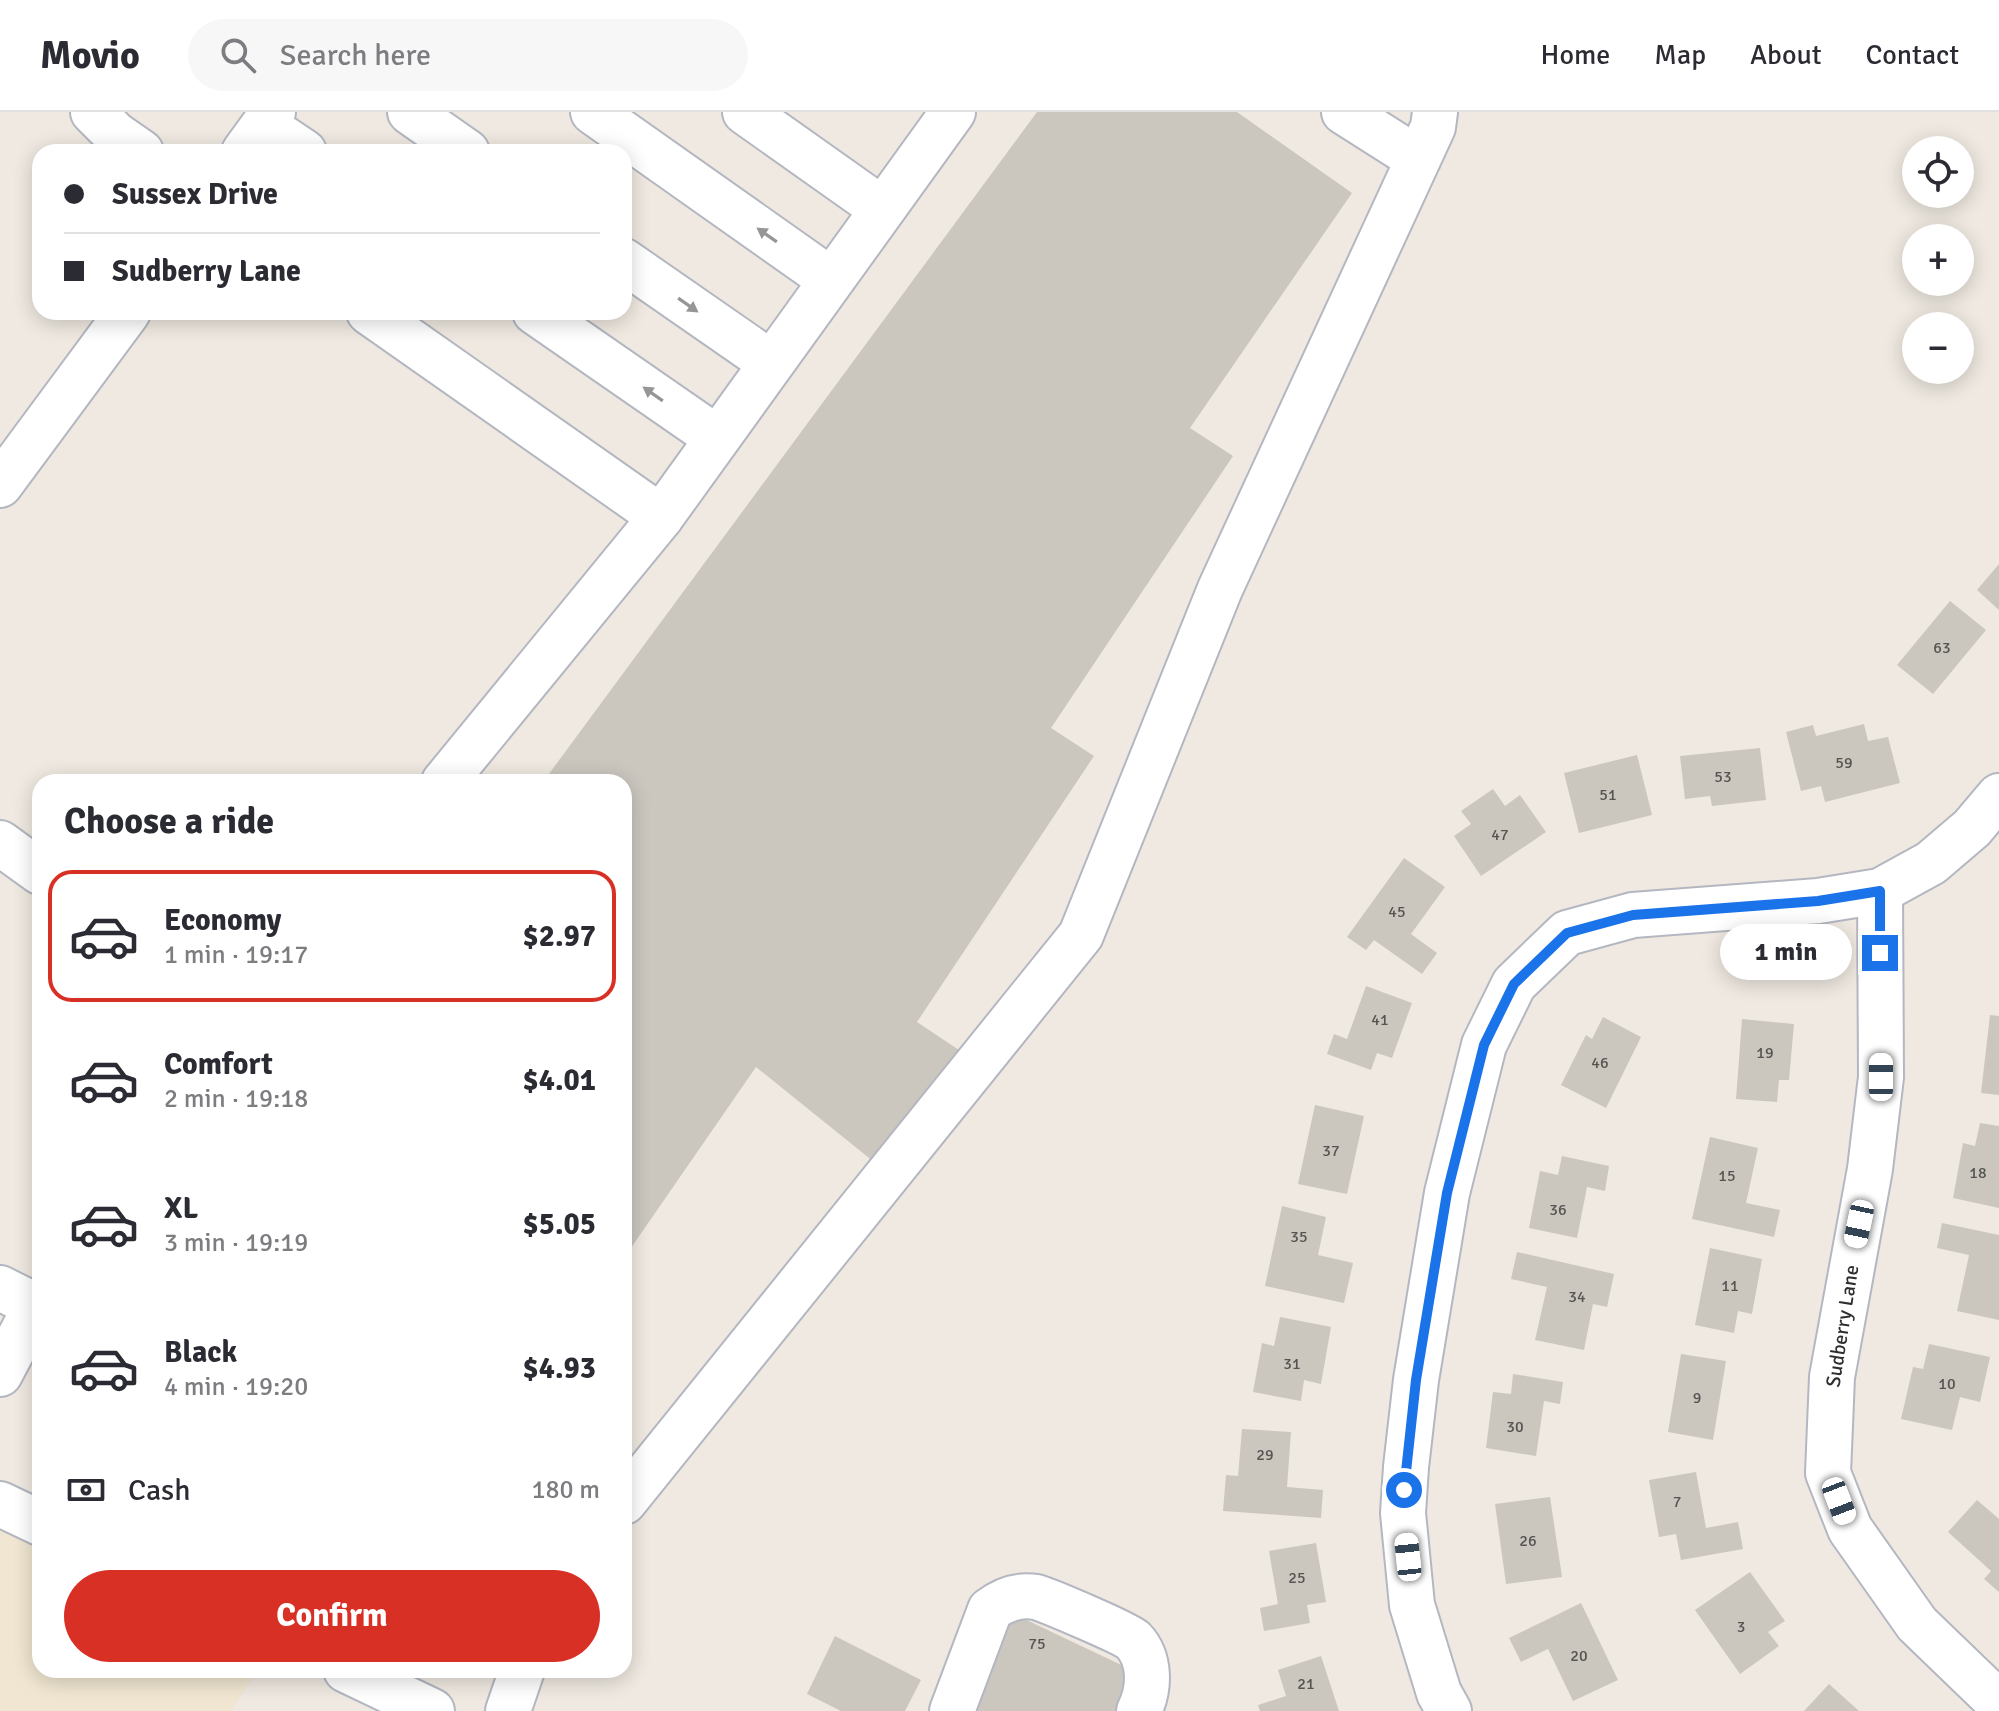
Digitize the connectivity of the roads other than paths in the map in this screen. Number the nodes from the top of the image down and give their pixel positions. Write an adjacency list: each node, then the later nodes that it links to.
1 (93, 112): 9 (street)
2 (410, 112): 11 (street)
3 (593, 112): 15 (street, one-way to 3)
4 (745, 112): 13 (street)
5 (1344, 112): 12 (street)
6 (1435, 112): 12 (street)
7 (936, 118): 13 (street)
8 (264, 123): 10 (street)
9 (129, 144)
10 (293, 144)
11 (456, 144)
12 (1418, 159): 30 (street)
13 (882, 209): 15 (street)
14 (632, 267): 19 (street, one-way to 19)
15 (831, 280): 19 (street)
16 (122, 320): 21 (street)
17 (380, 320): 22 (street)
18 (547, 320): 20 (street, one-way to 18)
19 (771, 363): 20 (street)
20 (717, 438): 22 (street)
21 (0, 485)
22 (661, 517): 23 (street)
23 (451, 774)
24 (1999, 796): 27 (street)
25 (0, 843): 26 (street)
26 (32, 866)
27 (1880, 891): 35 (street, Sudberry Lane); 40 (street)
28 (29, 1300): 29 (street)
29 (0, 1374)
30 (632, 1492)
31 (0, 1504): 32 (street)
32 (32, 1519)
33 (363, 1678): 36 (street)
34 (519, 1678): 37 (street)
35 (1999, 1703)
36 (432, 1711)
37 (508, 1711)
38 (952, 1711): 39 (street)
39 (1139, 1711)
40 (1449, 1711)

